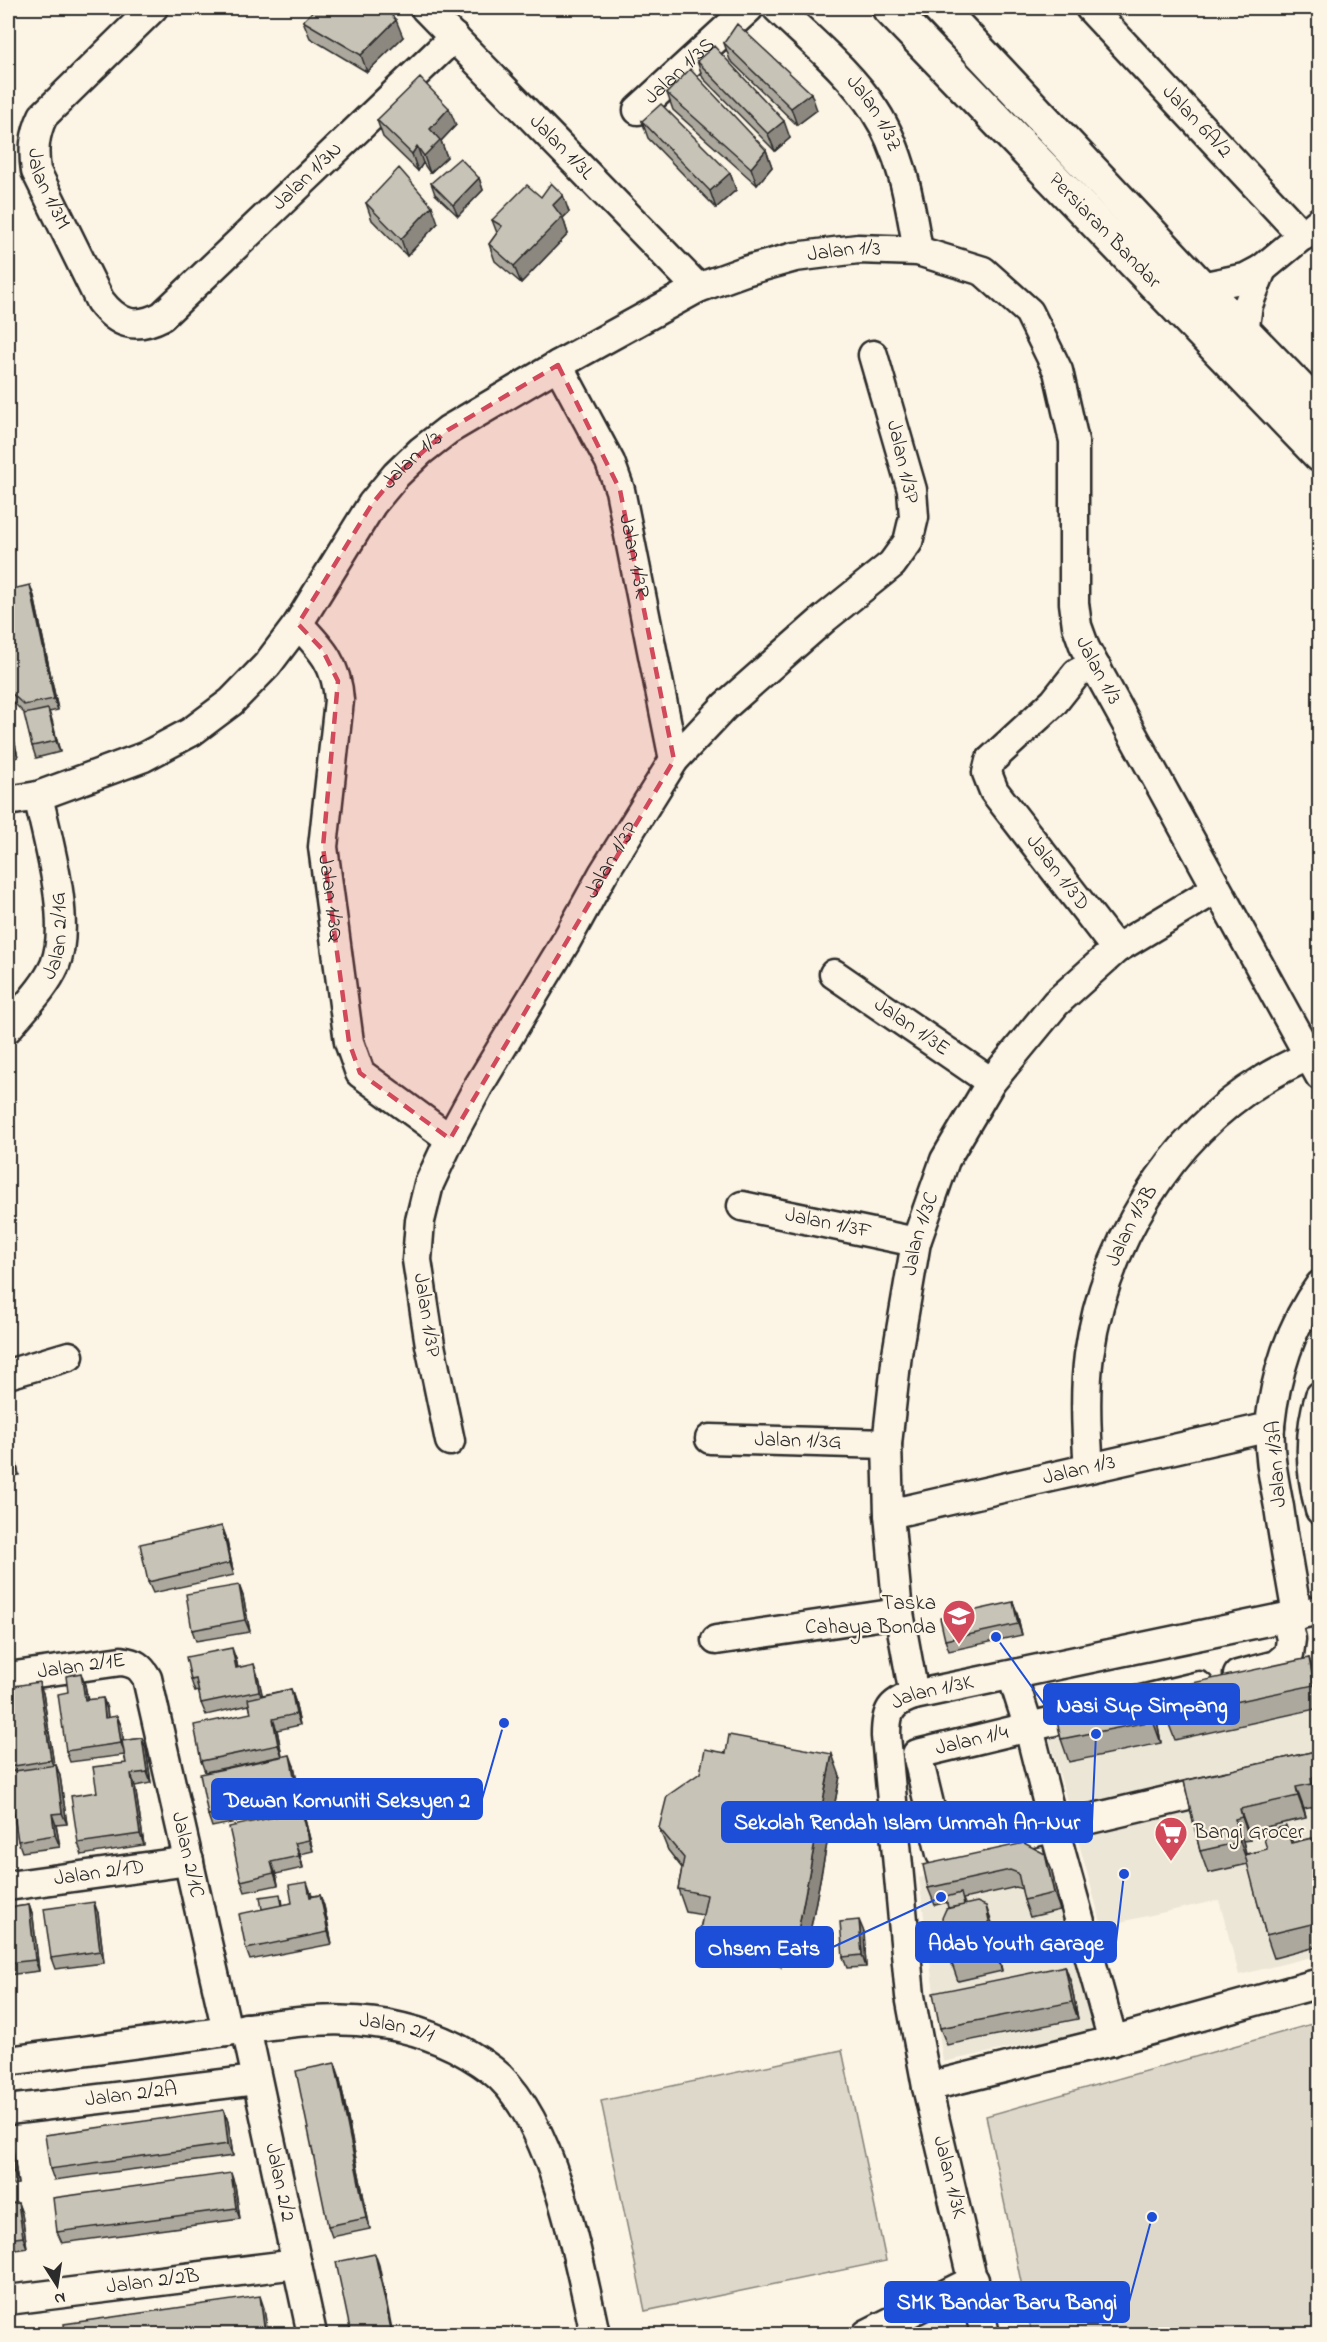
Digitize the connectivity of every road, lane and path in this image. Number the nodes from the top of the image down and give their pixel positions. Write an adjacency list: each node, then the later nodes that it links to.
1 (153, 8): 15 (street, Jalan 1/3M)
2 (425, 8): 8 (street, Jalan 1/3L)
3 (749, 8): 9 (street, Jalan 1/3S)
4 (777, 8): 11 (street, Jalan 1/3Z)
5 (889, 8): 20 (main road, Persiaran Bandar)
6 (939, 8): 13 (main road, Persiaran Bandar)
7 (1090, 8): 10 (street, Jalan 6A/2)
8 (454, 37): 14 (street, Jalan 1/3L); 15 (street, Jalan 1/3N)
9 (638, 110)
10 (1311, 229): 12 (street, Jalan 6A/2)
11 (918, 251): 14 (street, Jalan 1/3); 22 (street, Jalan 1/3)
12 (1262, 269): 13 (street, Jalan 6A/2); 16 (street, Jalan 6A/2)
13 (1201, 287): 16 (main road, Persiaran Bandar)
14 (698, 288): 18 (street, Jalan 1/3)
15 (162, 316)
16 (1244, 332): 19 (main road, Persiaran Bandar)
17 (873, 355): 23 (street, Jalan 1/3P)
18 (558, 365): 21 (street, Jalan 1/3); 23 (street, Jalan 1/3R)
19 (1320, 410)
20 (1320, 455)
21 (298, 624): 24 (street, Jalan 1/3); 32 (street, Jalan 1/3Q)
22 (1097, 669): 26 (street, Jalan 1/3); 27 (street, Jalan 1/3D)
23 (674, 760): 32 (street, Jalan 1/3P)
24 (38, 796): 25 (street, Jalan 1/3); 29 (street, Jalan 2/1G)
25 (8, 801)
26 (1216, 889): 27 (street, Jalan 1/3C); 30 (street, Jalan 1/3)
27 (1116, 949): 31 (street, Jalan 1/3C)
28 (834, 974): 31 (street, Jalan 1/3E)
29 (8, 1028)
30 (1314, 1066): 43 (street, Jalan 1/3B)
31 (991, 1082): 34 (street, Jalan 1/3C)
32 (450, 1138): 41 (street, Jalan 1/3P)
33 (742, 1206): 34 (street, Jalan 1/3F)
34 (916, 1242): 42 (street, Jalan 1/3C)
35 (1320, 1285): 39 (street, Jalan 1/3A)
36 (69, 1356): 37 (street)
37 (8, 1374)
38 (1320, 1396): 44 (street)
39 (1270, 1427): 43 (street, Jalan 1/3); 47 (street, Jalan 1/3A)
40 (710, 1439): 42 (street, Jalan 1/3G)
41 (450, 1441)
42 (887, 1444): 45 (street, Jalan 1/3C)
43 (1089, 1468): 45 (street, Jalan 1/3)
44 (1320, 1510)
45 (889, 1514): 46 (street, Jalan 1/3C)
46 (898, 1613): 48 (street); 52 (street, Jalan 1/3C)
47 (1301, 1614): 49 (street, Jalan 1/3K); 53 (street, Jalan 1/4)
48 (716, 1640)
49 (1012, 1675): 52 (street, Jalan 1/3K); 53 (street)
50 (8, 1677): 51 (street, Jalan 2/1E)
51 (147, 1678): 56 (street, Jalan 2/1C)
52 (914, 1695): 63 (street, Jalan 1/3K)
53 (1029, 1728): 55 (street); 55 (street, Jalan 1/4)
54 (1250, 1781): 55 (street, Jalan 1/4)
55 (1054, 1828): 60 (street)
56 (189, 1861): 57 (street, Jalan 2/1D); 59 (street, Jalan 2/1C)
57 (8, 1886)
58 (1320, 1983): 60 (street)
59 (237, 2030): 61 (street, Jalan 2/1); 62 (street, Jalan 2/2); 69 (street, Jalan 2/1)
60 (1113, 2041): 63 (street)
61 (8, 2061)
62 (256, 2080): 64 (street, Jalan 2/2A); 65 (street, Jalan 2/2)
63 (927, 2087): 66 (street, Jalan 1/3K)
64 (8, 2110)
65 (297, 2264): 67 (street, Jalan 2/2B); 68 (street, Jalan 2/2)
66 (974, 2280): 70 (street); 71 (street, Jalan 1/3K)
67 (8, 2300)
68 (312, 2334)
69 (595, 2334)
70 (867, 2334)
71 (985, 2334)

